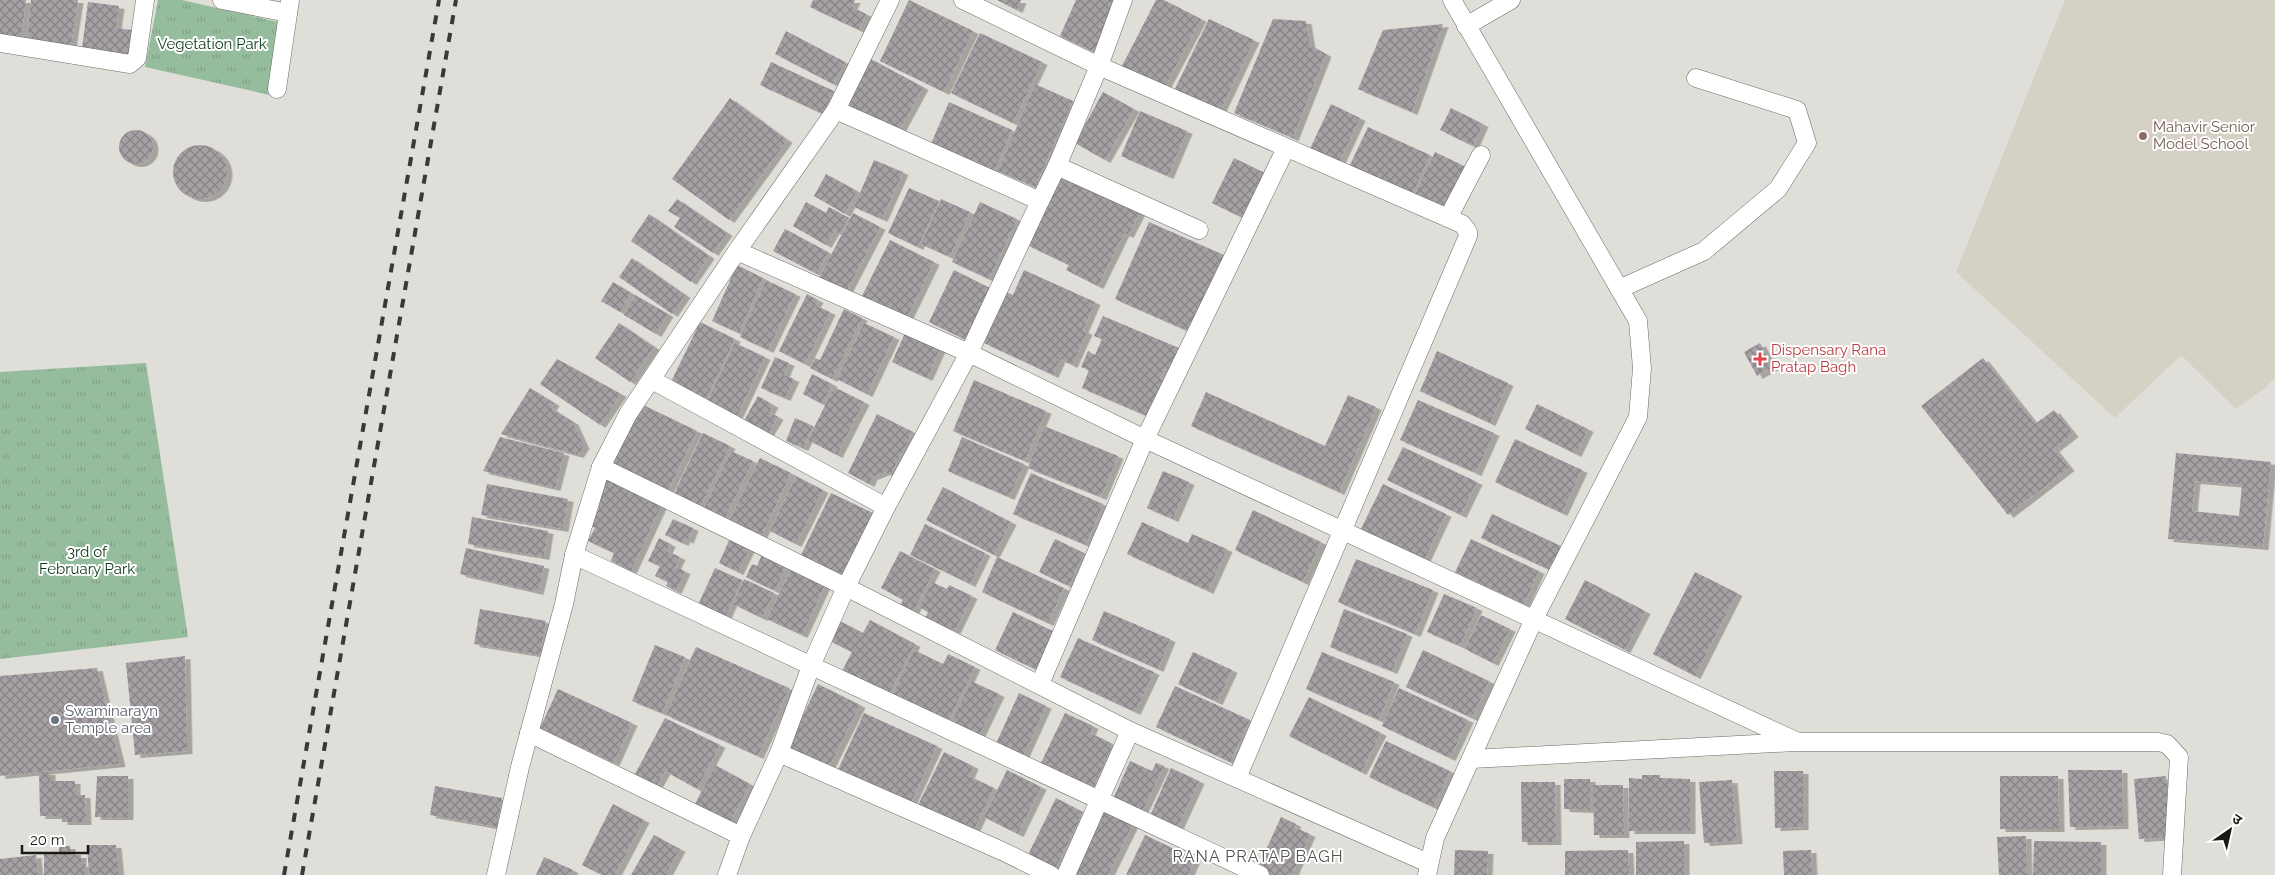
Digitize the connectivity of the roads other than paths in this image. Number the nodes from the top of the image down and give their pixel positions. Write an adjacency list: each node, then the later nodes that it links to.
1 (145, 0): 10 (street)
2 (222, 0): 8 (street)
3 (890, 0): 14 (street)
4 (964, 0): 11 (street)
5 (1123, 0): 11 (street)
6 (1452, 0): 9 (street)
7 (1511, 0): 9 (street)
8 (289, 7): 13 (street)
9 (1466, 26): 22 (street)
10 (0, 43)
11 (1099, 66): 15 (street); 17 (street)
12 (1696, 78): 22 (street)
13 (277, 88)
14 (836, 110): 18 (street); 21 (street)
15 (1286, 148): 19 (street); 25 (street)
16 (1481, 155): 19 (street)
17 (1057, 166): 18 (street); 20 (street)
18 (1040, 201): 23 (street)
19 (1448, 218): 28 (street)
20 (1199, 230)
21 (737, 251): 23 (street); 24 (street)
22 (1619, 289): 31 (street)
23 (969, 353): 25 (street); 27 (street)
24 (652, 380): 26 (street); 27 (street)
25 (1145, 439): 28 (street); 33 (street)
26 (600, 467): 29 (street); 30 (street)
27 (886, 507): 30 (street)
28 (1343, 532): 31 (street); 39 (street)
29 (574, 555): 32 (street); 35 (street)
30 (846, 587): 32 (street); 33 (street)
31 (1534, 619): 36 (street); 38 (street)
32 (811, 666): 37 (street); 40 (street)
33 (1040, 684): 34 (street)
34 (1130, 731): 39 (street); 40 (street)
35 (530, 733): 41 (street); 43 (street)
36 (1798, 742): 38 (street); 48 (street)
37 (778, 753): 41 (street); 45 (street)
38 (1471, 759): 42 (street)
39 (1237, 778): 42 (street)
40 (1098, 801): 46 (street); 47 (street)
41 (741, 836): 44 (street)
42 (1427, 869)
43 (496, 875)
44 (727, 875)
45 (1051, 875)
46 (1066, 875)
47 (1260, 875)
48 (2172, 875)

